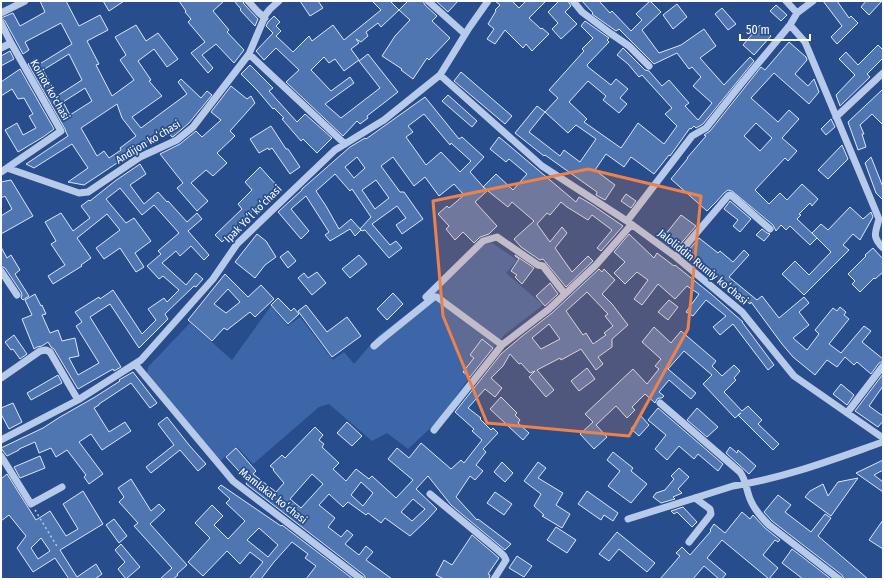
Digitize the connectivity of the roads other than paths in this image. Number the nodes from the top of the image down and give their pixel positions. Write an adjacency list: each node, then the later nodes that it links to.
1 (25, 1): 9 (street)
2 (248, 1): 11 (street)
3 (279, 1): 11 (street, Andijon koʻchasi)
4 (428, 1): 14 (street)
5 (488, 1): 14 (street, Ipak Yoʻl koʻchasi)
6 (573, 1): 18 (street)
7 (786, 1): 10 (street)
8 (813, 1): 10 (street)
9 (1, 13)
10 (797, 13): 13 (street)
11 (265, 18): 17 (street, Andijon koʻchasi)
12 (1, 24): 15 (street, Koinot ko'chasi)
13 (790, 25): 21 (street); 25 (street)
14 (465, 34): 20 (street, Ipak Yoʻl koʻchasi)
15 (11, 43): 16 (street); 23 (street, Koinot ko'chasi)
16 (1, 48)
17 (249, 54): 22 (street); 23 (street, Andijon koʻchasi)
18 (649, 66)
19 (883, 73): 21 (street)
20 (440, 75): 22 (street, Ipak Yoʻl koʻchasi); 25 (street, Jaloliddin Rumiy koʻchasi)
21 (836, 117): 24 (street)
22 (345, 144): 35 (street, Ipak Yoʻl koʻchasi)
23 (4, 170)
24 (881, 217): 27 (street)
25 (629, 223): 28 (street, Jaloliddin Rumiy koʻchasi); 30 (street)
26 (770, 229): 28 (street)
27 (883, 248)
28 (676, 257): 40 (street, Jaloliddin Rumiy koʻchasi)
29 (1, 271): 31 (street)
30 (565, 294): 32 (street); 33 (street)
31 (17, 295)
32 (426, 297)
33 (502, 345): 34 (street); 41 (street)
34 (374, 346)
35 (136, 364): 38 (street, Ipak Yoʻl koʻchasi); 52 (street, Mamlakat koʻchasi)
36 (883, 366): 40 (street)
37 (1, 378): 38 (street)
38 (78, 400): 43 (street, Ipak Yoʻl koʻchasi)
39 (660, 403): 46 (street)
40 (847, 413): 42 (street, Jaloliddin Rumiy koʻchasi)
41 (434, 430)
42 (883, 438)
43 (1, 440)
44 (883, 442): 46 (street)
45 (1, 456): 47 (street)
46 (746, 484): 49 (street); 54 (street)
47 (62, 487)
48 (430, 494): 53 (street)
49 (695, 498): 50 (street); 51 (street)
50 (628, 519)
51 (689, 542)
52 (361, 579)
53 (494, 579)
54 (839, 579)

